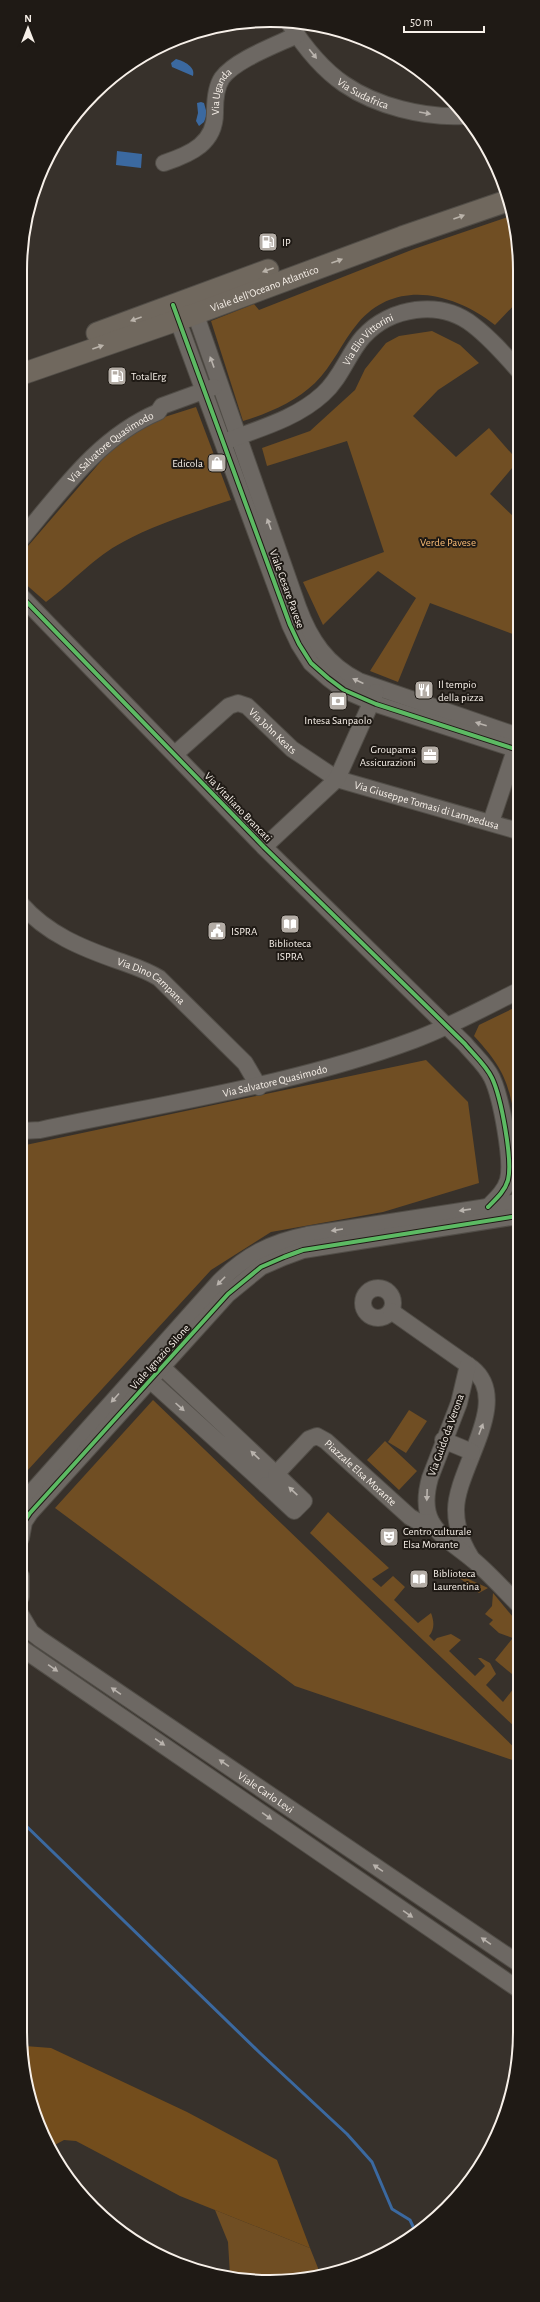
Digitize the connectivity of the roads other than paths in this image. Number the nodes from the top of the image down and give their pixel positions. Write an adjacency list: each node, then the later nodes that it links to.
1 (293, 29): 2 (street, Via Sudafrica, one-way to 2); 3 (street, Via Uganda)
2 (458, 116)
3 (164, 162)
4 (499, 189): 6 (main road, Viale dell'Oceano Atlantico, one-way to 6)
5 (503, 202): 6 (main road, Viale dell'Oceano Atlantico, one-way to 5)
6 (184, 310): 7 (main road, Viale dell'Oceano Atlantico, one-way to 7); 9 (main road, Viale dell'Oceano Atlantico, one-way to 6); 10 (street, Viale Cesare Pavese, one-way to 6); 11 (street, Viale Cesare Pavese)
7 (27, 358)
8 (513, 365): 12 (street, Via Elio Vittorini)
9 (27, 372)
10 (220, 384): 11 (street, Via Salvatore Quasimodo); 12 (street, Viale Cesare Pavese)
11 (204, 390): 12 (street, Viale Cesare Pavese); 13 (street, Via Salvatore Quasimodo)
12 (230, 439): 15 (street, Viale Cesare Pavese)
13 (27, 532)
14 (27, 602): 17 (street, Via Vitaliano Brancati)
15 (375, 696): 16 (street, Viale Cesare Pavese); 19 (street)
16 (513, 744)
17 (175, 754): 19 (street, Via John Keats); 22 (street, Via Vitaliano Brancati)
18 (513, 757): 20 (street)
19 (336, 779): 20 (street, Via Giuseppe Tomasi di Lampedusa); 22 (street)
20 (491, 822): 21 (street, Via Giuseppe Tomasi di Lampedusa)
21 (513, 829)
22 (264, 847): 25 (street, Via Vitaliano Brancati)
23 (27, 910): 26 (street, Via Dino Campana)
24 (513, 993): 25 (street, Via Salvatore Quasimodo)
25 (445, 1026): 26 (street, Via Salvatore Quasimodo); 28 (street, Via Vitaliano Brancati)
26 (259, 1087): 27 (street, Via Salvatore Quasimodo)
27 (27, 1131)
28 (509, 1156): 29 (street); 31 (street)
29 (513, 1164)
30 (513, 1203): 31 (street, Viale Ignazio Silone)
31 (488, 1207): 40 (street, Viale Ignazio Silone, one-way to 40)
32 (513, 1217): 35 (street, Viale Ignazio Silone)
33 (391, 1311): 34 (street, Via Guido da Verona)
34 (468, 1365): 37 (street, Via Guido da Verona); 38 (street, Via Guido da Verona, one-way to 34)
35 (163, 1368): 36 (street, Viale Ignazio Silone); 39 (street, one-way to 35)
36 (151, 1381): 39 (street, one-way to 39); 41 (street, Viale Ignazio Silone)
37 (444, 1440): 38 (street); 42 (street, Via Guido da Verona, one-way to 42)
38 (472, 1452): 43 (street, Via Guido da Verona)
39 (271, 1480): 42 (street, Piazzale Elsa Morante)
40 (27, 1497)
41 (27, 1518)
42 (431, 1522): 43 (street, Via Guido da Verona)
43 (472, 1559): 44 (street, Via Guido da Verona)
44 (513, 1599)
45 (27, 1626): 47 (street, Viale Carlo Levi, one-way to 45)
46 (27, 1652): 48 (street, Viale Carlo Levi, one-way to 48)
47 (513, 1959)
48 (513, 1986)

